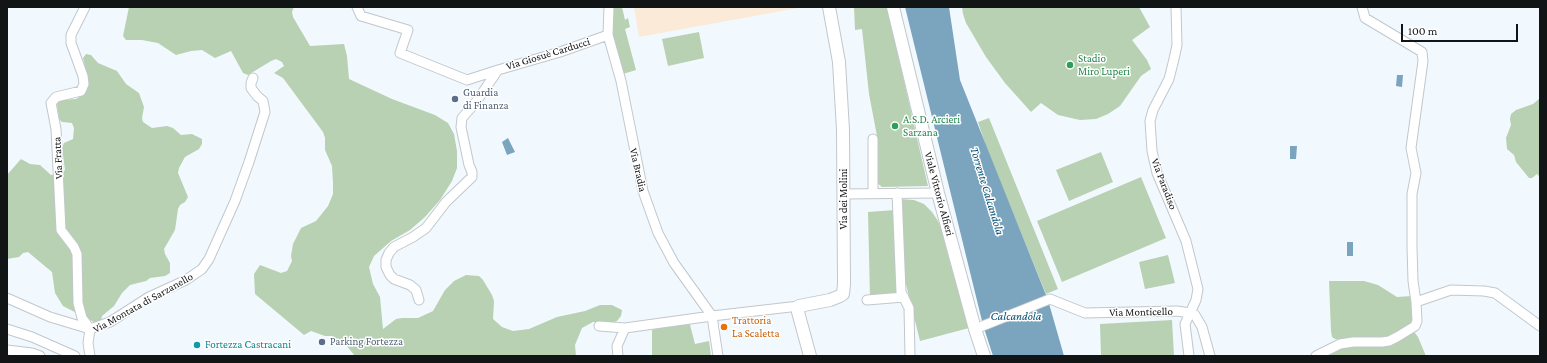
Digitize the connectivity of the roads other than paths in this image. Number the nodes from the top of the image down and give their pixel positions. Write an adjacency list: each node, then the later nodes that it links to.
1 (85, 7): 29 (street, Via Fratta)
2 (357, 7): 9 (street)
3 (609, 7): 8 (street, Via Bradia)
4 (829, 7): 15 (street, Via dei Molini)
5 (894, 7): 14 (street, Viale Vittorio Alfieri)
6 (1176, 7): 22 (street, Via Paradiso)
7 (1362, 7): 20 (street)
8 (608, 35): 9 (street, Via Giosuè Carducci); 23 (street, Via Bradia)
9 (498, 70): 18 (street, Via Giosuè Carducci)
10 (253, 78): 29 (street, Via Montata di Sarzanello)
11 (873, 139): 12 (street)
12 (873, 193): 13 (street); 15 (street)
13 (896, 193): 14 (street); 16 (street)
14 (938, 193): 27 (street, Viale Vittorio Alfieri)
15 (843, 194): 21 (street, Via dei Molini)
16 (904, 297): 19 (street); 37 (street)
17 (7, 298): 29 (street)
18 (419, 300)
19 (867, 300)
20 (1416, 302): 25 (street); 41 (street)
21 (799, 306): 23 (street); 36 (street)
22 (1190, 313): 27 (street, Via Monticello); 39 (street, Via Monticello); 40 (street)
23 (712, 316): 26 (street); 35 (street, Via Bradia)
24 (599, 326): 26 (street)
25 (1540, 326)
26 (625, 328): 34 (street)
27 (975, 328): 38 (street, Viale Vittorio Alfieri)
28 (7, 329): 32 (street)
29 (90, 329): 33 (street, Via Montata di Sarzanello)
30 (7, 350): 31 (street)
31 (40, 356)
32 (75, 356)
33 (90, 356)
34 (618, 356)
35 (718, 356)
36 (810, 356)
37 (910, 356)
38 (984, 356)
39 (1189, 356)
40 (1210, 356)
41 (1316, 356)

